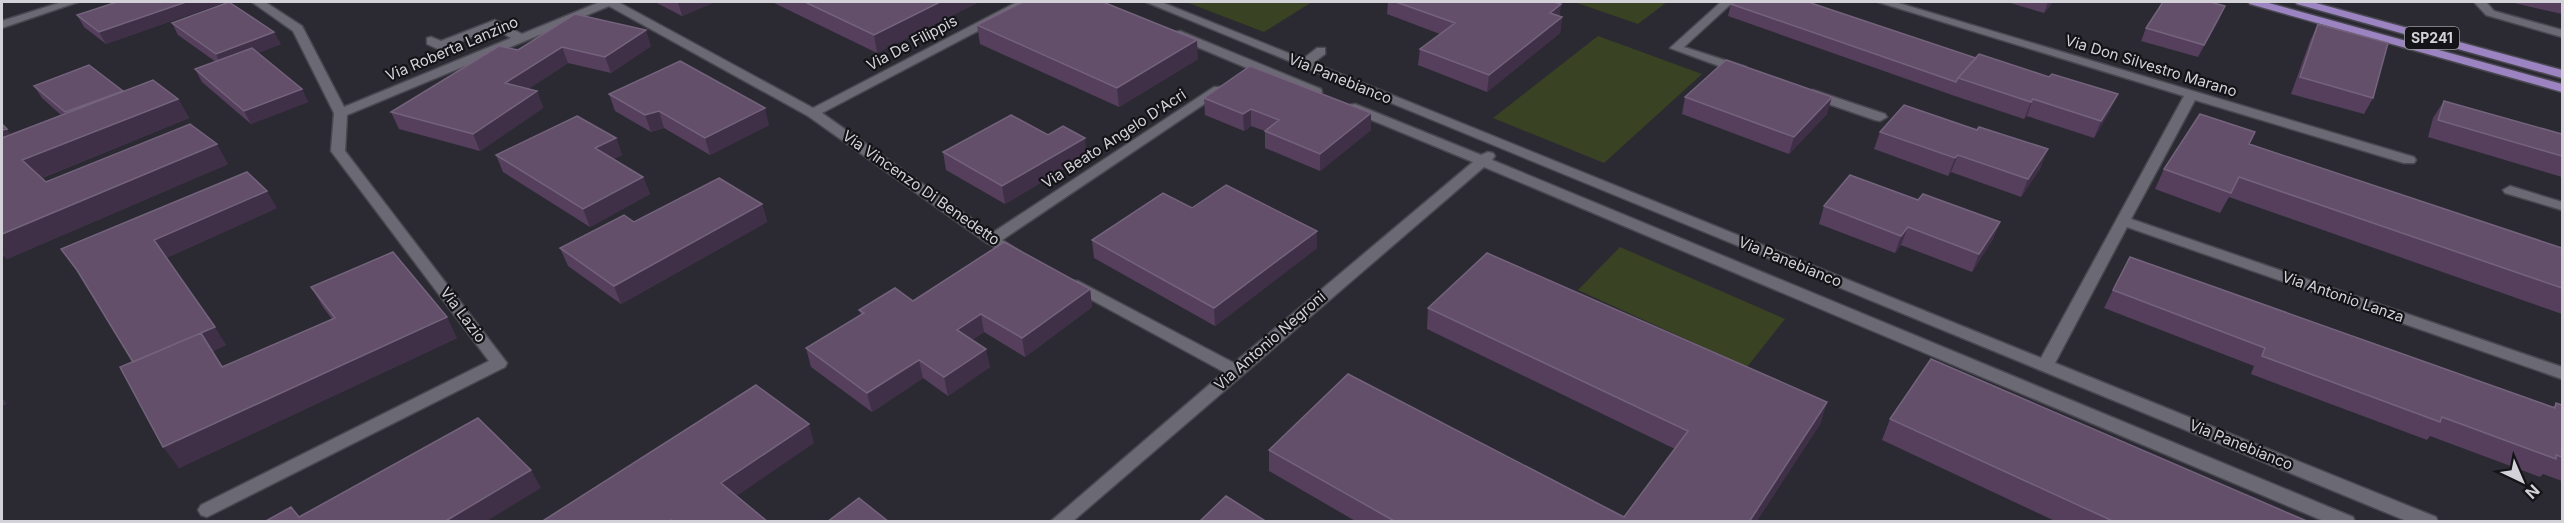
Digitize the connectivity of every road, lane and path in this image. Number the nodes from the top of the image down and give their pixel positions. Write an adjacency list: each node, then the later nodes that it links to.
1 (72, 2): 11 (street)
2 (258, 2): 24 (street)
3 (609, 2): 14 (street, Via Roberta Lanzino); 25 (street, Via Vincenzo Di Benedetto)
4 (1025, 2): 25 (street, Via De Filippis)
5 (1152, 2): 17 (street, Via Panebianco)
6 (1727, 2): 20 (street)
7 (1884, 2): 23 (street, Via Don Silvestro Marano)
8 (2254, 2): 21 (main road)
9 (2301, 2): 19 (main road, SP241)
10 (2480, 2): 13 (street)
11 (2, 25)
12 (1166, 29): 18 (street, Via Panebianco)
13 (2562, 34)
14 (520, 38): 15 (street); 24 (street, Via Roberta Lanzino)
15 (431, 41)
16 (1321, 51): 17 (street)
17 (1304, 64): 27 (street, Via Panebianco)
18 (1245, 73): 29 (street, Via Panebianco); 33 (street, Via Beato Angelo D'Acri)
19 (2562, 74)
20 (1755, 75)
21 (2562, 88)
22 (1801, 90): 26 (street)
23 (2191, 95): 28 (street, Via Don Silvestro Marano); 32 (street)
24 (341, 113): 39 (street, Via Lazio)
25 (813, 113): 33 (street, Via Vincenzo Di Benedetto)
26 (1880, 117)
27 (1502, 145): 29 (street, Via Antonio Negroni); 36 (street, Via Panebianco)
28 (2409, 160)
29 (1482, 161): 37 (street, Via Antonio Negroni); 41 (street, Via Panebianco)
30 (2510, 190): 31 (street)
31 (2562, 206)
32 (2123, 221): 36 (street); 38 (street, Via Antonio Lanza)
33 (992, 240): 34 (street, Via Vincenzo Di Benedetto)
34 (1034, 263)
35 (1055, 274): 37 (street)
36 (2046, 366): 42 (street, Via Panebianco)
37 (1234, 371): 40 (street, Via Antonio Negroni)
38 (2562, 373)
39 (207, 510)
40 (1059, 522)
41 (2346, 522)
42 (2429, 522)

